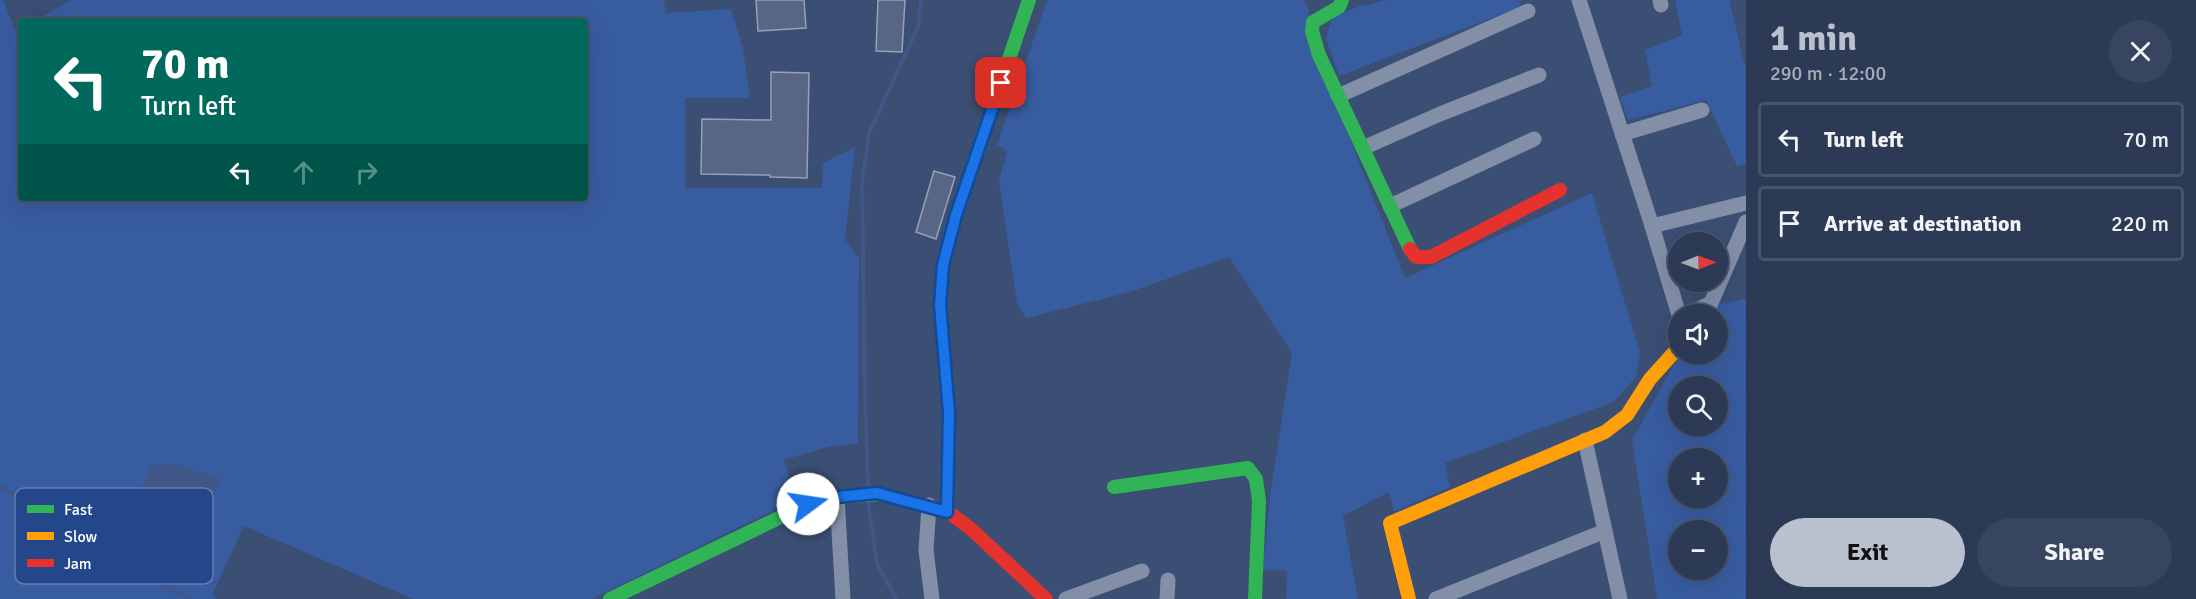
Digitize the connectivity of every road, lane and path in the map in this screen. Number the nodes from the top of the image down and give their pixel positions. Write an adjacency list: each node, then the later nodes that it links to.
1 (1029, 0): 23 (street)
2 (1342, 0): 6 (street)
3 (1580, 0): 8 (street)
4 (1528, 11): 6 (street)
5 (1539, 75): 10 (street)
6 (1338, 96): 10 (street)
7 (1702, 110): 8 (street)
8 (1623, 134): 15 (street)
9 (1534, 139): 13 (street)
10 (1363, 148): 13 (street)
11 (1560, 190): 13 (street)
12 (1746, 203): 15 (street)
13 (1390, 206)
14 (1746, 222): 17 (street)
15 (1652, 226): 16 (street)
16 (1676, 304)
17 (1709, 304)
18 (1668, 359): 19 (street)
19 (1585, 440): 24 (street); 34 (street)
20 (1114, 487): 33 (street)
21 (837, 497): 22 (street); 27 (street); 28 (street)
22 (929, 505): 23 (street); 29 (street)
23 (947, 512): 30 (street)
24 (1605, 531): 35 (street); 36 (street)
25 (1142, 571): 31 (street)
26 (1168, 580): 32 (street)
27 (610, 599)
28 (843, 599)
29 (932, 599)
30 (1046, 599)
31 (1066, 599)
32 (1167, 599)
33 (1255, 599)
34 (1409, 599)
35 (1436, 599)
36 (1620, 599)

